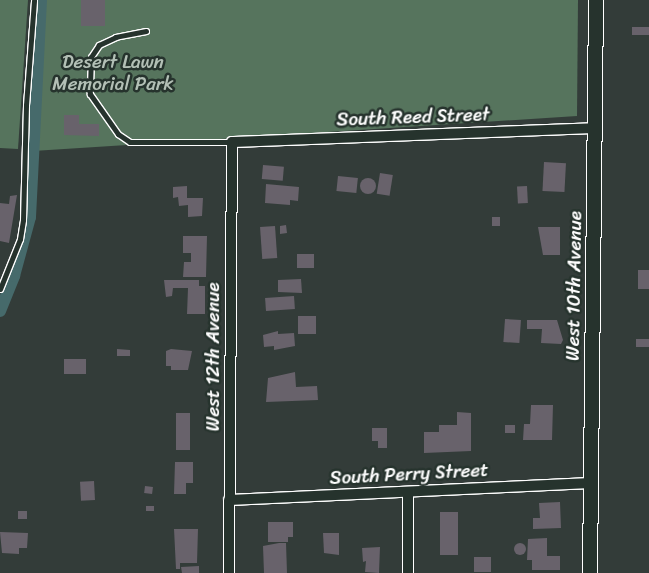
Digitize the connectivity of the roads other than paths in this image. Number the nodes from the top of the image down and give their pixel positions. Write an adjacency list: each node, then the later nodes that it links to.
1 (34, 0): 6 (lane)
2 (596, 0): 4 (main road, West 10th Avenue)
3 (146, 31): 5 (lane)
4 (595, 128): 5 (street, South Reed Street); 7 (main road, West 10th Avenue)
5 (232, 142): 9 (street, West 12th Avenue)
6 (0, 289)
7 (591, 483): 8 (street, South Perry Street); 12 (main road, West 10th Avenue)
8 (408, 492): 9 (street, South Perry Street); 11 (street)
9 (229, 500): 10 (street, West 12th Avenue)
10 (229, 573)
11 (408, 573)
12 (590, 573)

